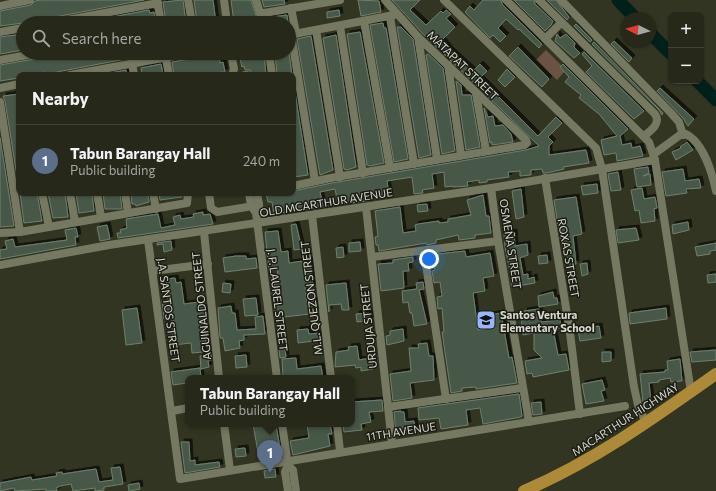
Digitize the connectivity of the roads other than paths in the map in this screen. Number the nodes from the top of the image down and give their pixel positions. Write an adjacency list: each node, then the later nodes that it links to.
1 (30, 0): 12 (street)
2 (188, 0): 16 (street)
3 (224, 0): 17 (street)
4 (256, 0): 13 (street)
5 (340, 0): 13 (street)
6 (385, 0): 19 (street, MATAPAT STREET)
7 (444, 0): 55 (street)
8 (506, 0): 28 (street)
9 (539, 0): 21 (street)
10 (561, 0): 47 (street)
11 (158, 2): 14 (street); 15 (street)
12 (0, 6)
13 (291, 8): 18 (street)
14 (87, 16)
15 (160, 16)
16 (191, 16)
17 (226, 16)
18 (291, 16)
19 (393, 16): 20 (street); 27 (street, MATAPAT STREET); 53 (street)
20 (364, 21): 22 (street); 54 (street)
21 (561, 23): 28 (street); 48 (street)
22 (340, 26): 24 (street); 56 (street)
23 (16, 29): 25 (street)
24 (316, 30): 26 (street); 57 (street)
25 (0, 32)
26 (296, 33)
27 (418, 37): 37 (street, MATAPAT STREET); 52 (street)
28 (545, 39): 48 (street)
29 (16, 57): 30 (street)
30 (0, 60)
31 (145, 60): 36 (street)
32 (167, 60): 40 (street)
33 (232, 60): 41 (street)
34 (270, 60): 42 (street)
35 (296, 60): 59 (street)
36 (132, 63): 38 (street); 39 (street)
37 (448, 65): 45 (street, MATAPAT STREET); 50 (street)
38 (103, 72)
39 (134, 72)
40 (169, 72)
41 (235, 72)
42 (272, 72)
43 (16, 85): 44 (street)
44 (0, 88)
45 (476, 94): 49 (street); 49 (street, MATAPAT STREET)
46 (0, 102): 81 (street)
47 (683, 135): 51 (street); 62 (street)
48 (644, 136): 51 (street)
49 (486, 151): 50 (street)
50 (460, 155): 52 (street)
51 (654, 157): 55 (street, OLD MCARTHUR AVENUE); 96 (street)
52 (436, 159): 53 (street)
53 (414, 164): 54 (street)
54 (390, 168): 56 (street)
55 (602, 169): 58 (street, OLD MCARTHUR AVENUE); 104 (street)
56 (363, 173): 57 (street)
57 (340, 177): 59 (street)
58 (545, 178): 61 (street, OLD MCARTHUR AVENUE); 102 (street, ROXAS STREET)
59 (315, 181): 60 (street)
60 (296, 185)
61 (491, 188): 72 (street, OLD MCARTHUR AVENUE); 85 (street, OSMEÑA STREET)
62 (716, 191)
63 (43, 196): 80 (street)
64 (71, 196): 78 (street)
65 (97, 196): 77 (street)
66 (125, 196): 75 (street)
67 (154, 196): 74 (street)
68 (188, 196): 74 (street)
69 (210, 196): 73 (street)
70 (250, 196): 73 (street)
71 (257, 196): 73 (street)
72 (366, 207): 76 (street, OLD MCARTHUR AVENUE); 87 (street, URDUJA STREET)
73 (255, 208): 79 (street, J. P. LAUREL STREET)
74 (156, 209): 75 (street)
75 (128, 213): 77 (street)
76 (312, 215): 79 (street, OLD MCARTHUR AVENUE); 94 (street, M.L. QUEZON STREET)
77 (101, 218): 78 (street)
78 (75, 222): 80 (street)
79 (257, 224): 82 (street, OLD MCARTHUR AVENUE); 93 (street, J. P. LAUREL STREET)
80 (49, 227): 81 (street)
81 (20, 232): 83 (street)
82 (204, 232): 84 (street, OLD MCARTHUR AVENUE); 89 (street, AGUINALDO STREET)
83 (0, 233)
84 (148, 240): 88 (street, OLD MCARTHUR AVENUE); 90 (street, J.A. SANTOS STREET)
85 (498, 241): 86 (street); 95 (street, OSMEÑA STREET)
86 (424, 251): 87 (street); 97 (street)
87 (372, 257): 99 (street, URDUJA STREET)
88 (0, 264)
89 (208, 264): 90 (street); 92 (street, AGUINALDO STREET)
90 (152, 271): 101 (street, J.A. SANTOS STREET)
91 (716, 374): 96 (highway, MACARTHUR HIGHWAY)
92 (219, 375)
93 (276, 375)
94 (332, 375)
95 (522, 388): 97 (street); 103 (street, OSMEÑA STREET)
96 (691, 392): 104 (highway, MACARTHUR HIGHWAY)
97 (446, 399): 99 (street)
98 (625, 406): 102 (street, 11TH AVENUE)
99 (388, 407): 108 (street, URDUJA STREET)
100 (185, 409): 101 (street)
101 (172, 411): 112 (street, J.A. SANTOS STREET)
102 (580, 414): 103 (street, 11TH AVENUE)
103 (529, 422): 108 (street, 11TH AVENUE)
104 (646, 423): 114 (highway, MACARTHUR HIGHWAY)
105 (224, 427): 111 (street)
106 (282, 427): 110 (street)
107 (337, 427): 109 (street)
108 (392, 443): 109 (street, 11TH AVENUE)
109 (340, 451): 110 (street, 11TH AVENUE)
110 (287, 462): 111 (street, 11TH AVENUE); 113 (street)
111 (230, 470): 112 (street, 11TH AVENUE)
112 (180, 479)
113 (291, 488)
114 (524, 491)

